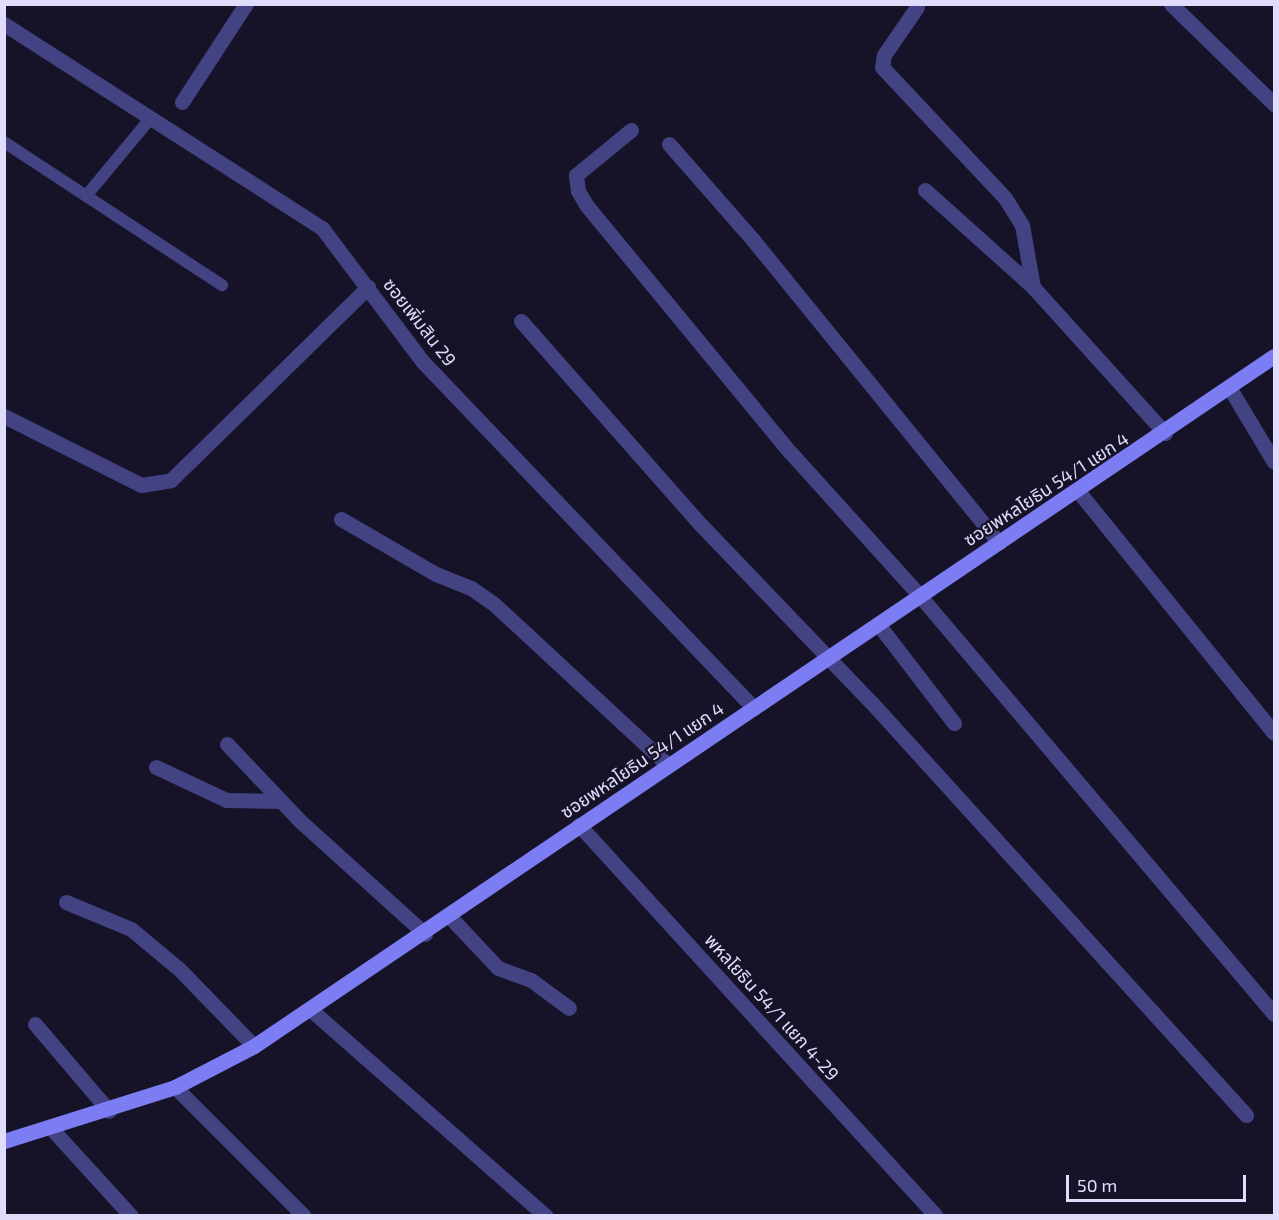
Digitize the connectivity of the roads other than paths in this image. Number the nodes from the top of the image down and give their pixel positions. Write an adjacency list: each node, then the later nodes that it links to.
1 (246, 4): 5 (street)
2 (1171, 4): 6 (street)
3 (917, 7): 15 (street)
4 (4, 24): 7 (street, ซอยเพิ่มสิน 29)
5 (182, 102)
6 (1275, 104)
7 (150, 119): 12 (lane); 14 (street, ซอยเพิ่มสิน 29)
8 (631, 130): 25 (street)
9 (4, 142): 12 (lane)
10 (669, 144): 24 (street)
11 (925, 190): 15 (street)
12 (86, 196): 13 (lane)
13 (222, 285)
14 (368, 287): 19 (street); 28 (street, ซอยเพิ่มสิน 29)
15 (1033, 287): 20 (street)
16 (521, 321): 27 (street)
17 (1275, 356): 18 (street, ซอยพหลโยธิน 54/1 แยก 4)
18 (1229, 387): 20 (street, ซอยพหลโยธิน 54/1 แยก 4); 21 (street)
19 (4, 416)
20 (1165, 433): 22 (street, ซอยพหลโยธิน 54/1 แยก 4)
21 (1275, 462)
22 (1078, 491): 24 (street, ซอยพหลโยธิน 54/1 แยก 4); 30 (street)
23 (341, 519): 32 (street)
24 (999, 543): 25 (street, ซอยพหลโยธิน 54/1 แยก 4)
25 (920, 596): 26 (street, ซอยพหลโยธิน 54/1 แยก 4); 41 (street)
26 (878, 624): 27 (street, ซอยพหลโยธิน 54/1 แยก 4); 29 (street)
27 (825, 659): 28 (street, ซอยพหลโยธิน 54/1 แยก 4); 46 (street)
28 (754, 708): 32 (street, ซอยพหลโยธิน 54/1 แยก 4)
29 (954, 723)
30 (1275, 734)
31 (226, 744): 34 (street)
32 (668, 765): 35 (street, ซอยพหลโยธิน 54/1 แยก 4)
33 (156, 767): 34 (street)
34 (281, 801): 38 (street)
35 (579, 825): 37 (street, ซอยพหลโยธิน 54/1 แยก 4); 52 (street, พหลโยธิน 54/1 แยก 4-29)
36 (66, 902): 43 (street)
37 (449, 916): 38 (street, ซอยพหลโยธิน 54/1 แยก 4); 39 (street)
38 (424, 934): 40 (street, ซอยพหลโยธิน 54/1 แยก 4)
39 (569, 1008)
40 (310, 1009): 43 (street, ซอยพหลโยธิน 54/1 แยก 4); 51 (street)
41 (1275, 1014)
42 (35, 1024): 45 (street)
43 (254, 1046): 44 (street, ซอยพหลโยธิน 54/1 แยก 4)
44 (175, 1088): 45 (street, ซอยพหลโยธิน 54/1 แยก 4); 50 (street)
45 (109, 1111): 47 (street, ซอยพหลโยธิน 54/1 แยก 4)
46 (1246, 1115)
47 (51, 1128): 48 (street, ซอยพหลโยธิน 54/1 แยก 4); 49 (street)
48 (4, 1141)
49 (131, 1215)
50 (304, 1215)
51 (546, 1215)
52 (936, 1215)

